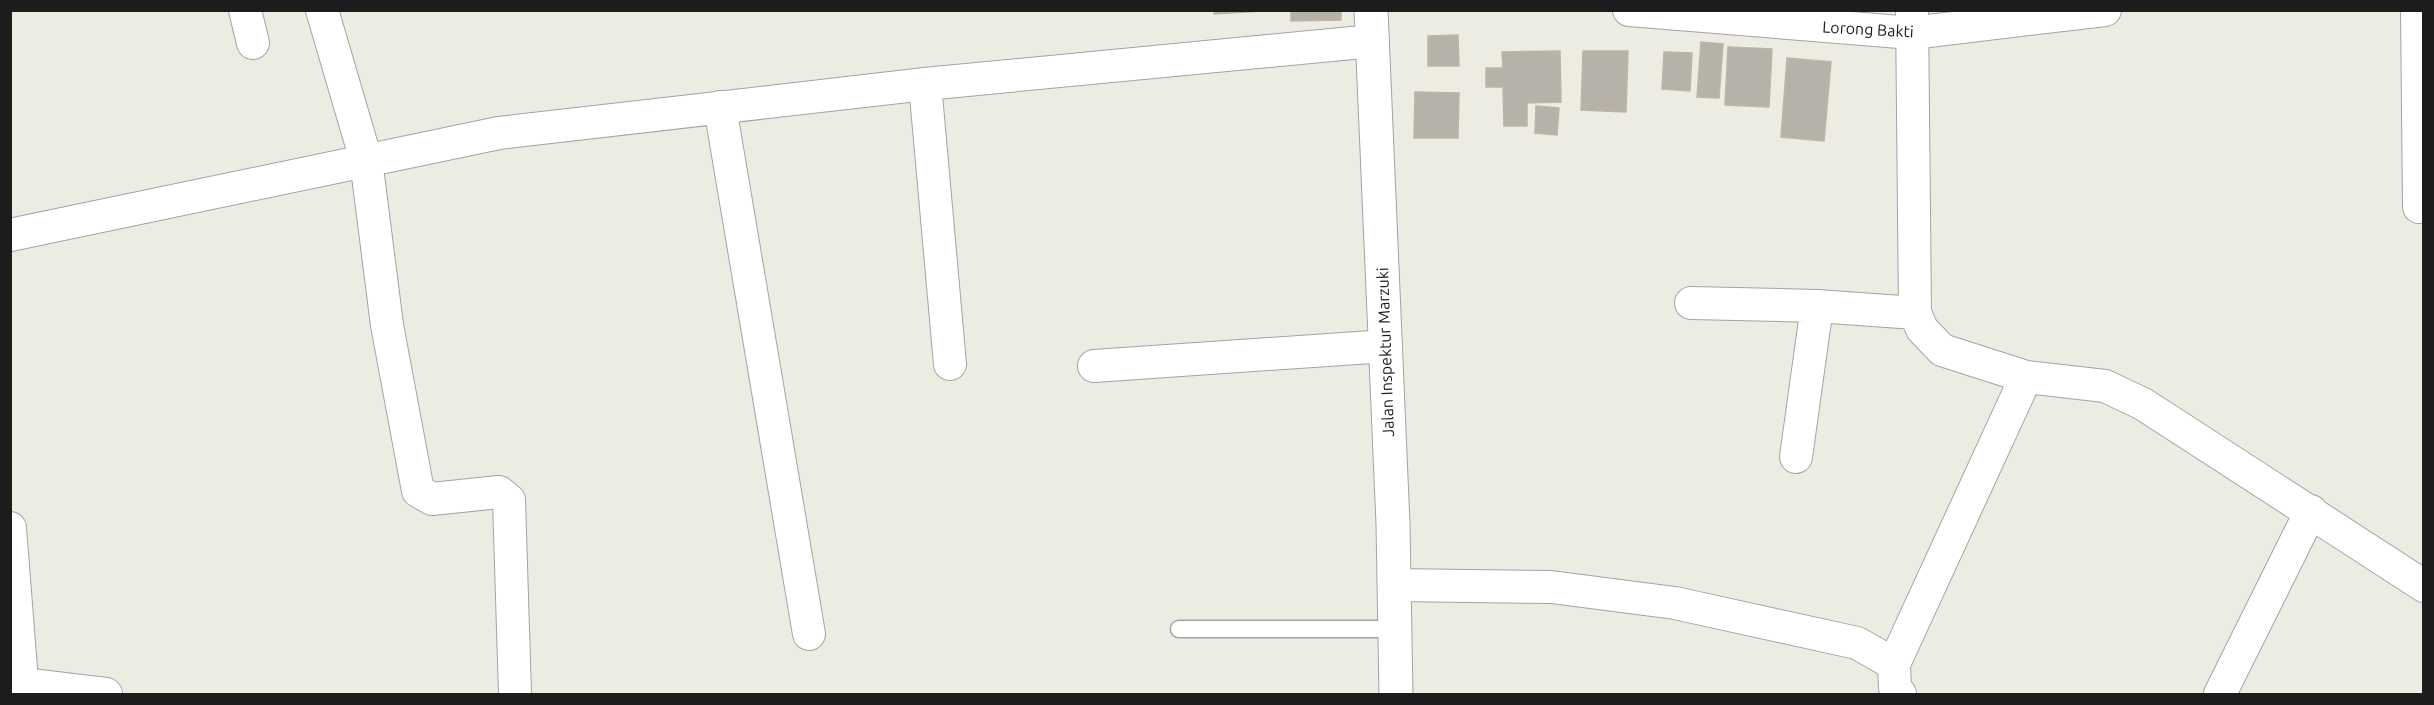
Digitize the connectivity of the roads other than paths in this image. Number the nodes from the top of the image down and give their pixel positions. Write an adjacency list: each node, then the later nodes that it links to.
1 (245, 10): 9 (street)
2 (322, 10): 12 (street)
3 (1629, 10): 6 (street, Lorong Bakti)
4 (2105, 10): 7 (street, Lorong Bakti)
5 (2417, 10): 13 (street)
6 (1774, 17): 7 (street, Lorong Bakti)
7 (1912, 22): 17 (street)
8 (1372, 26): 10 (street); 18 (street, Jalan Inspektur Marzuki)
9 (253, 43)
10 (926, 84): 11 (street); 19 (street)
11 (720, 107): 12 (street); 29 (street)
12 (366, 160): 14 (street); 33 (street)
13 (2419, 207)
14 (10, 235)
15 (1691, 303): 16 (street)
16 (1817, 306): 17 (street); 22 (street)
17 (1915, 313): 21 (street)
18 (1386, 346): 20 (street); 25 (street, Jalan Inspektur Marzuki)
19 (950, 364)
20 (1094, 366)
21 (2026, 377): 23 (street); 30 (street)
22 (1796, 457)
23 (2311, 511): 26 (street); 35 (street)
24 (10, 528): 31 (street)
25 (1394, 585): 28 (street, Jalan Inspektur Marzuki); 30 (street)
26 (2424, 586)
27 (1179, 629): 28 (lane)
28 (1394, 629): 34 (street, Jalan Inspektur Marzuki)
29 (809, 634)
30 (1897, 680)
31 (22, 689): 32 (street)
32 (106, 694)
33 (515, 694)
34 (1396, 694)
35 (2220, 694)

